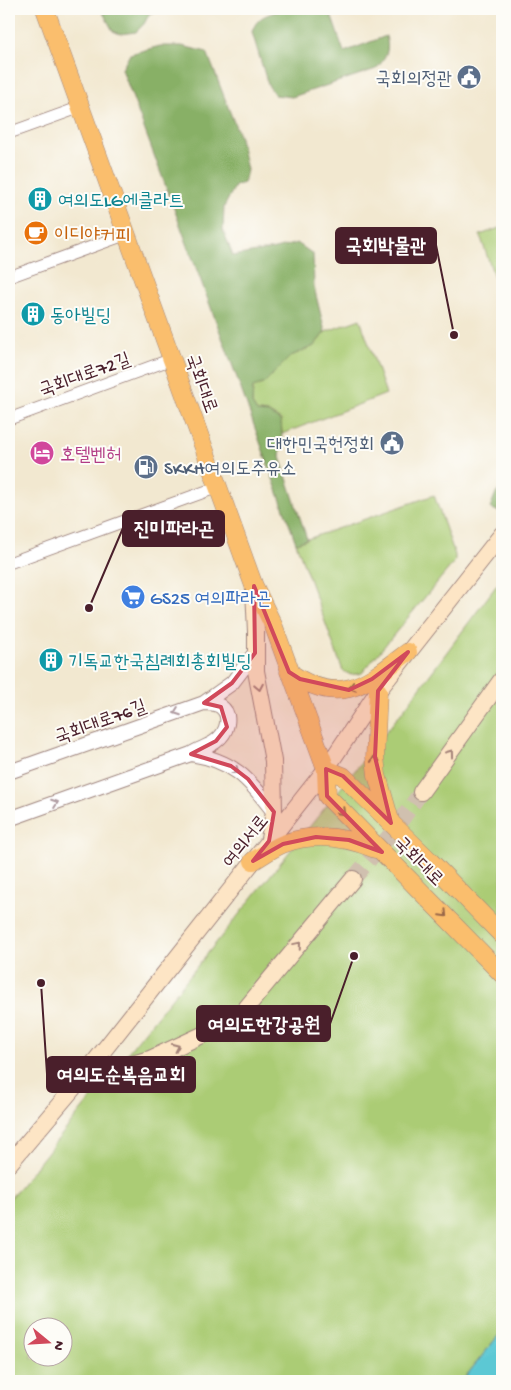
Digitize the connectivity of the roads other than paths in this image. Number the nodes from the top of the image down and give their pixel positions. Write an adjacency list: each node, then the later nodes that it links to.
1 (45, 9): 2 (main road, 국회대로)
2 (81, 107): 3 (street); 4 (main road, 국회대로)
3 (9, 133)
4 (127, 234): 5 (street); 6 (main road, 국회대로)
5 (9, 277)
6 (172, 359): 7 (street, 국회대로72길); 8 (main road, 국회대로)
7 (9, 419)
8 (218, 487): 10 (street); 11 (main road, 국회대로)
9 (502, 534): 12 (main road, 여의서로)
10 (9, 563)
11 (254, 586): 13 (main road); 14 (main road, 국회대로)
12 (408, 652): 14 (main road, one-way to 14); 16 (main road, 여의서로)
13 (255, 653): 17 (street, 국회대로76길); 22 (main road, one-way to 22)
14 (289, 672): 19 (main road, 국회대로)
15 (502, 679): 21 (main road, one-way to 15)
16 (378, 691): 19 (main road, 여의서로); 24 (main road, one-way to 16)
17 (204, 703): 18 (street); 20 (street, 국회대로76길, one-way to 20)
18 (191, 754): 22 (street, one-way to 22); 23 (street, one-way to 18)
19 (326, 769): 24 (main road, 국회대로); 25 (main road, 여의서로); 26 (main road, 국회대로, one-way to 26)
20 (9, 772)
21 (421, 792)
22 (274, 812): 25 (main road)
23 (9, 819)
24 (391, 823): 29 (main road, 국회대로)
25 (269, 841): 27 (main road, 여의서로)
26 (382, 852): 27 (main road); 30 (main road, 국회대로, one-way to 30)
27 (253, 861): 31 (main road, 여의서로)
28 (353, 879): 31 (main road, one-way to 28)
29 (502, 935)
30 (502, 974)
31 (81, 1078): 32 (main road, 여의서로)
32 (9, 1164)

